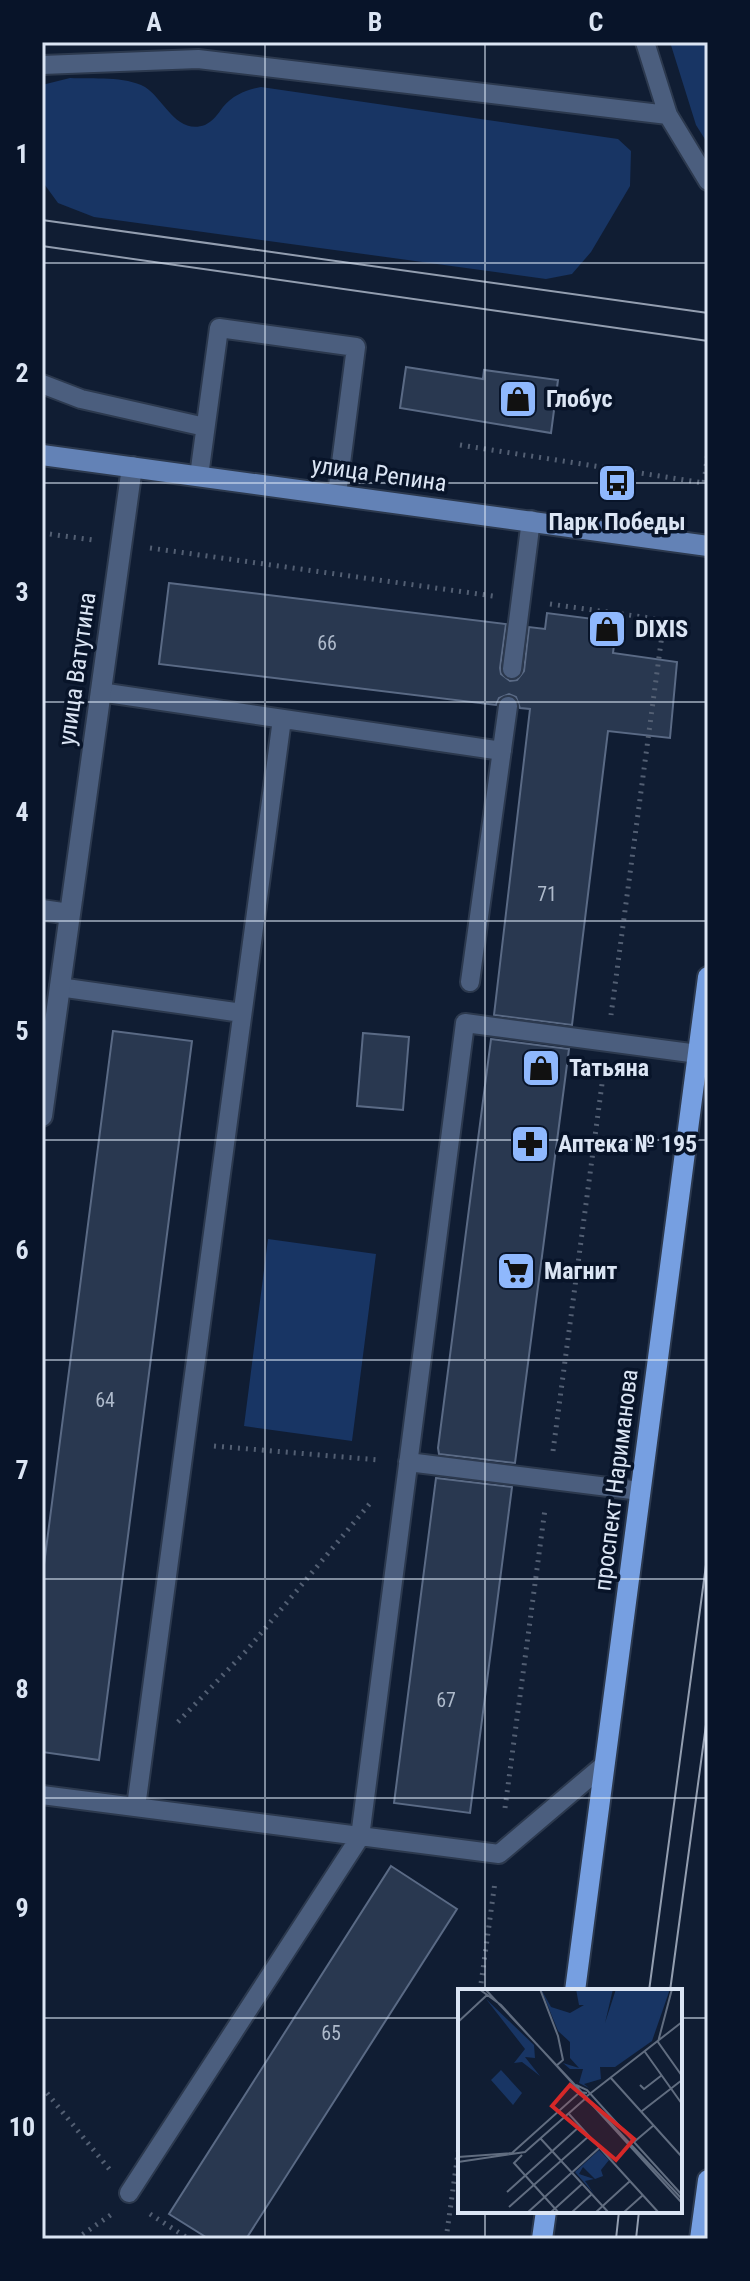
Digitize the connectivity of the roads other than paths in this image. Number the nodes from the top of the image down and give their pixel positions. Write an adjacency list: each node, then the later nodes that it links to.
1 (645, 42): 3 (lane)
2 (42, 65): 3 (lane)
3 (668, 115): 4 (lane)
4 (708, 181)
5 (42, 384): 6 (lane)
6 (205, 427): 9 (lane); 10 (lane)
7 (42, 455): 8 (street, улица Репина)
8 (132, 467): 9 (street, улица Репина); 14 (street, улица Ватутина)
9 (199, 476): 10 (street, улица Репина)
10 (337, 494): 11 (street, улица Репина)
11 (531, 520): 12 (street, улица Репина); 13 (lane)
12 (708, 546)
13 (512, 669)
14 (100, 692): 16 (lane); 19 (street, улица Ватутина)
15 (508, 706): 17 (lane)
16 (282, 719): 17 (lane); 23 (lane)
17 (502, 751): 21 (lane)
18 (42, 910): 19 (street)
19 (69, 914): 22 (street, улица Ватутина)
20 (708, 977): 24 (main road, проспект Нариманова)
21 (470, 982)
22 (59, 987): 23 (lane); 25 (street, улица Ватутина)
23 (242, 1013): 30 (lane)
24 (698, 1054): 26 (lane); 27 (main road, проспект Нариманова)
25 (42, 1116)
26 (408, 1462): 27 (lane); 31 (lane)
27 (640, 1491): 28 (main road, проспект Нариманова)
28 (605, 1764): 31 (lane); 32 (main road, проспект Нариманова)
29 (42, 1795): 30 (lane)
30 (136, 1807): 31 (lane)
31 (360, 1837): 34 (lane)
32 (575, 1989)
33 (708, 2180): 37 (main road)
34 (127, 2196)
35 (546, 2213): 36 (main road)
36 (542, 2239)
37 (700, 2239)

